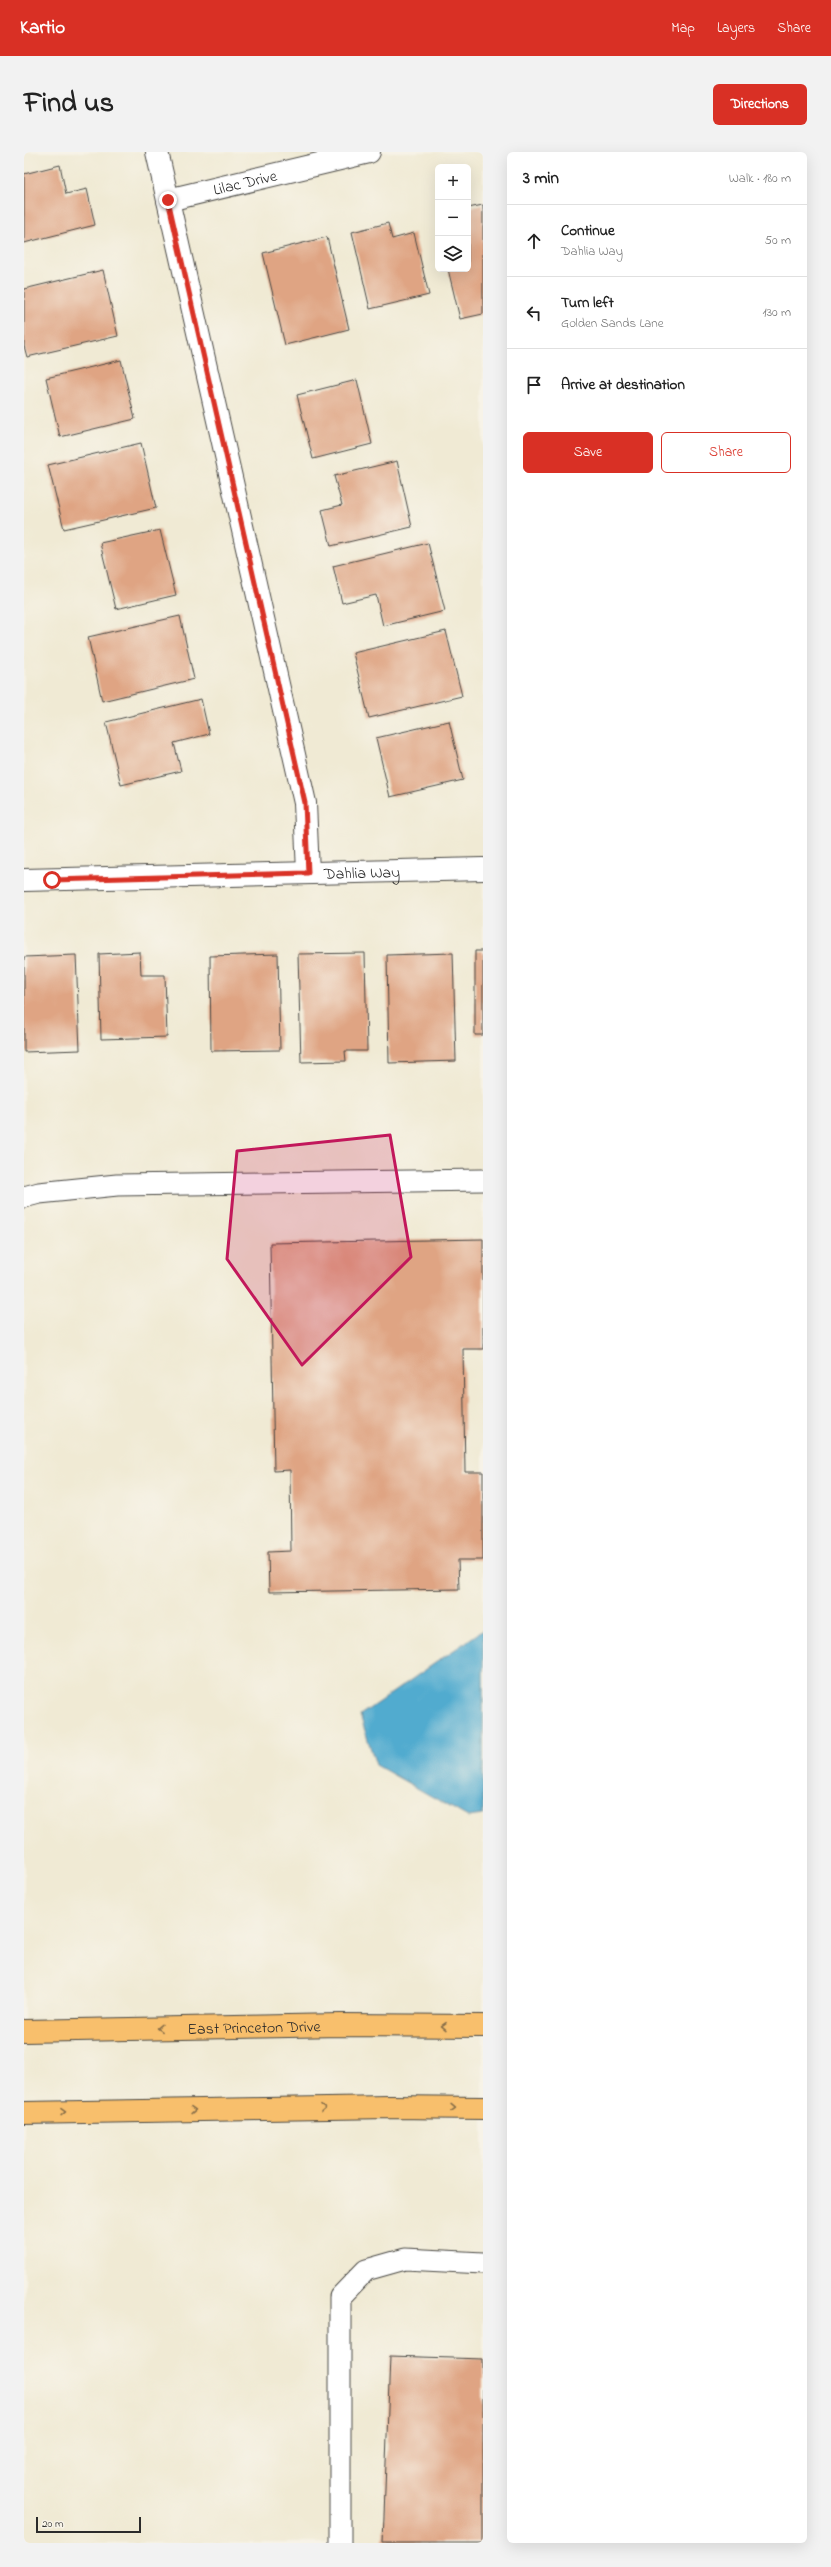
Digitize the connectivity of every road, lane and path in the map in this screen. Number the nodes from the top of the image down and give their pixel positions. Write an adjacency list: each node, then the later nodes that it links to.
1 (157, 152): 3 (street)
2 (369, 152): 3 (street, Lilac Drive)
3 (168, 200): 5 (street)
4 (483, 868): 5 (street, Dahlia Way)
5 (308, 873): 6 (street, Dahlia Way)
6 (24, 880)
7 (483, 1180): 8 (lane)
8 (24, 1197)
9 (483, 2026): 10 (highway, East Princeton Drive, one-way to 10)
10 (24, 2031)
11 (483, 2108): 12 (highway, one-way to 11)
12 (24, 2113)
13 (483, 2263): 14 (lane)
14 (340, 2543)

